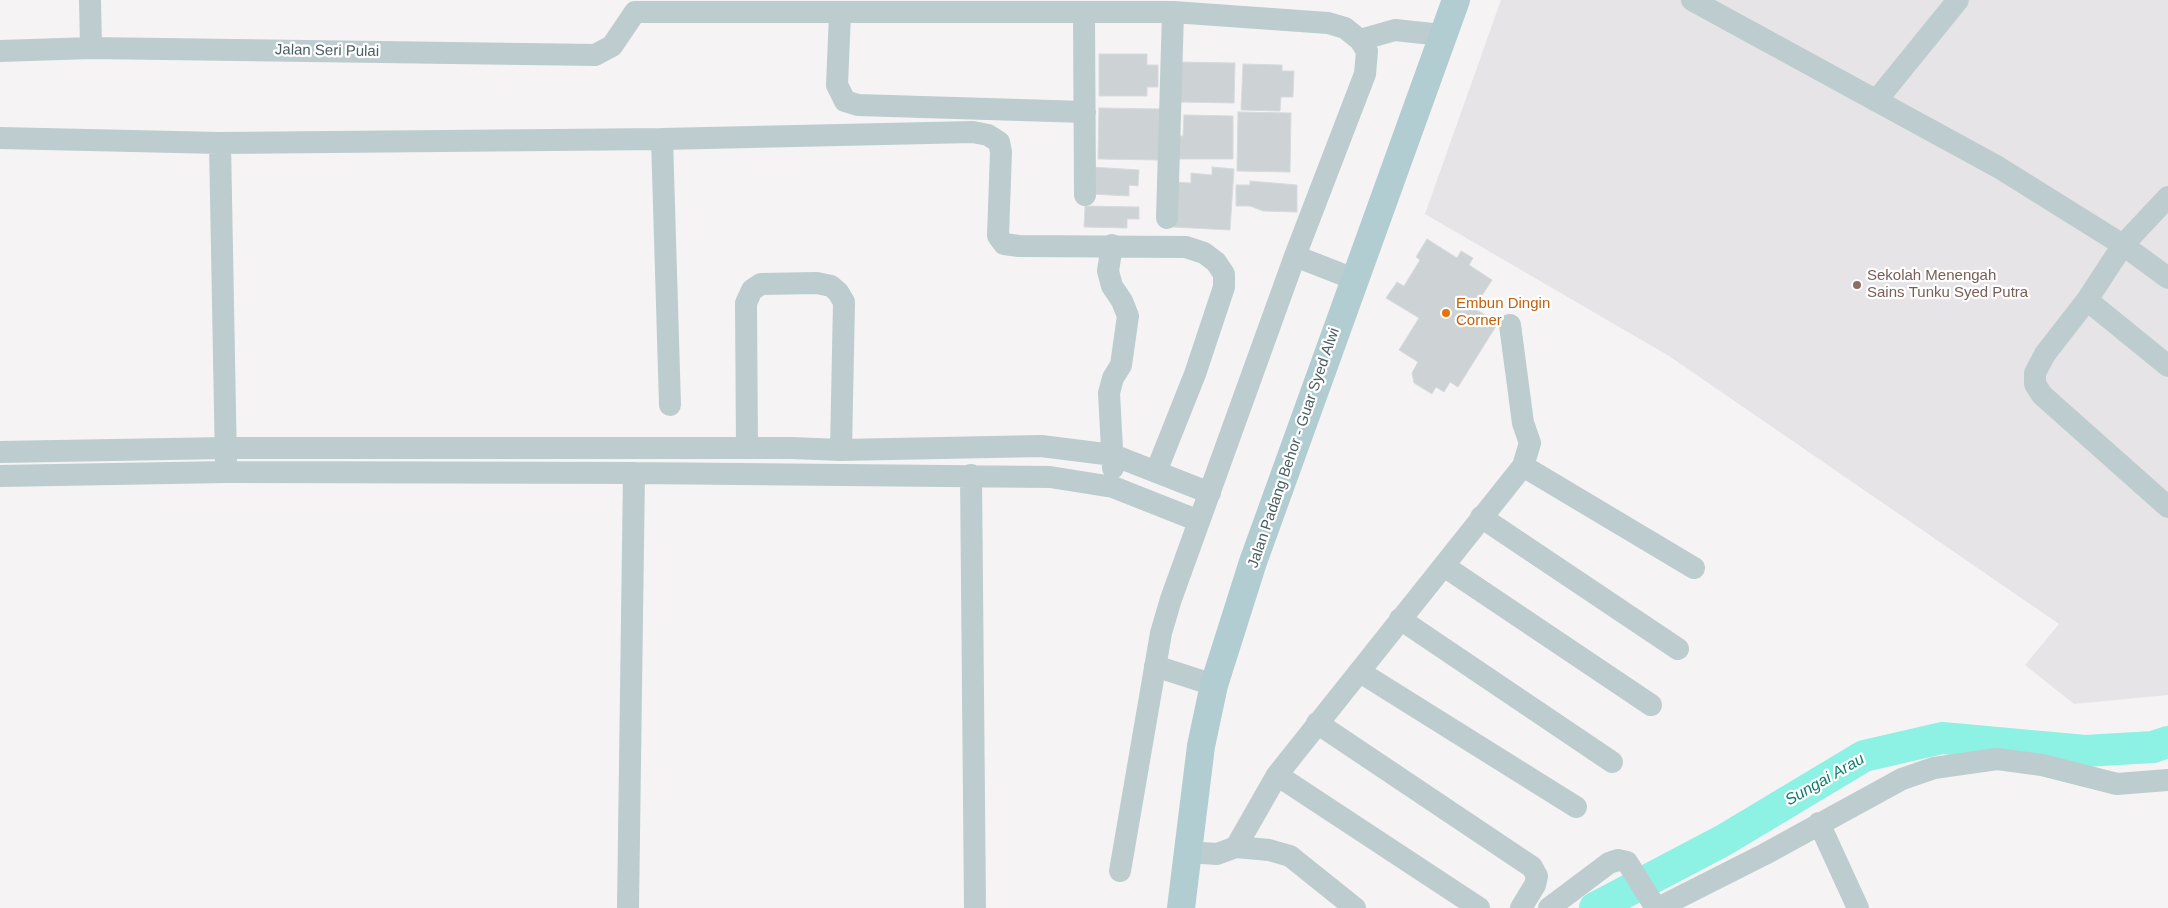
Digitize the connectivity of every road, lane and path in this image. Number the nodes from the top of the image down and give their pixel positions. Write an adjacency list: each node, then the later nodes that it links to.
1 (90, 0): 11 (street)
2 (1456, 0): 9 (main road, Jalan Padang Behor - Guar Syed Alwi)
3 (1692, 0): 13 (street)
4 (1958, 0): 13 (street)
5 (634, 6): 8 (street); 11 (street, Jalan Seri Pulai)
6 (1173, 12): 7 (street); 10 (street); 20 (street)
7 (1084, 13): 8 (street); 14 (street)
8 (840, 14): 14 (street)
9 (1442, 35): 10 (street); 25 (main road, Jalan Padang Behor - Guar Syed Alwi)
10 (1360, 40): 23 (street)
11 (91, 48): 12 (street, Jalan Seri Pulai)
12 (0, 51)
13 (1876, 101): 22 (street)
14 (1085, 112): 18 (street)
15 (0, 138): 17 (street)
16 (662, 139): 17 (street); 21 (street); 29 (street)
17 (220, 144): 30 (street)
18 (1085, 195)
19 (2168, 197): 22 (street)
20 (1167, 218)
21 (1112, 245): 34 (street); 38 (street)
22 (2123, 245): 24 (street); 26 (street)
23 (1295, 256): 25 (street); 42 (street)
24 (2168, 278)
25 (1354, 279): 52 (main road, Jalan Padang Behor - Guar Syed Alwi)
26 (2087, 300): 28 (street); 43 (street)
27 (1510, 325): 35 (street)
28 (2168, 366)
29 (670, 405)
30 (225, 448): 31 (street); 33 (street); 36 (street)
31 (746, 448): 32 (street); 32 (street)
32 (840, 450): 34 (street)
33 (0, 452)
34 (1113, 455): 38 (street); 41 (street)
35 (1523, 466): 44 (street); 47 (street)
36 (227, 472): 37 (street); 40 (street)
37 (634, 472): 39 (street); 64 (street)
38 (1156, 472): 42 (street)
39 (971, 475): 41 (street); 65 (street)
40 (0, 476)
41 (1113, 487): 45 (street)
42 (1210, 493): 45 (street)
43 (2168, 508)
44 (1481, 517): 46 (street); 49 (street)
45 (1199, 521): 50 (street)
46 (1444, 566): 48 (street); 53 (street)
47 (1694, 568)
48 (1400, 619): 51 (street); 55 (street)
49 (1678, 649)
50 (1155, 666): 52 (street); 62 (street)
51 (1360, 672): 54 (street); 58 (street)
52 (1214, 685): 61 (main road, Jalan Padang Behor - Guar Syed Alwi)
53 (1651, 704)
54 (1316, 723): 56 (street); 69 (street)
55 (1612, 762)
56 (1277, 775): 60 (street); 68 (street)
57 (2168, 780): 59 (street)
58 (1576, 807)
59 (1819, 823): 63 (street); 71 (street)
60 (1236, 847): 61 (street); 67 (street)
61 (1188, 852): 66 (main road, Jalan Padang Behor - Guar Syed Alwi)
62 (1120, 872)
63 (1655, 905): 70 (street)
64 (628, 908)
65 (974, 908)
66 (1181, 908)
67 (1355, 908)
68 (1479, 908)
69 (1520, 908)
70 (1549, 908)
71 (1858, 908)

